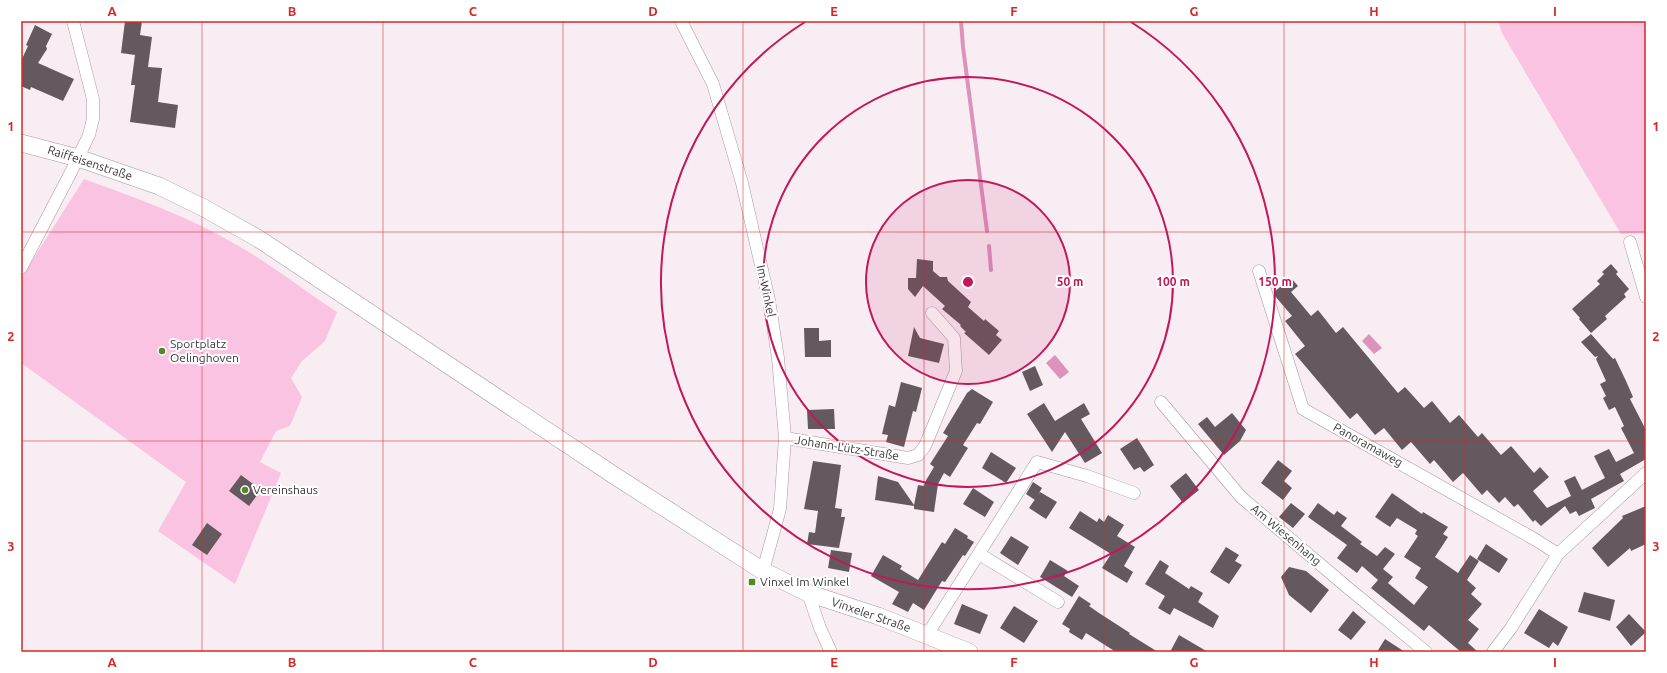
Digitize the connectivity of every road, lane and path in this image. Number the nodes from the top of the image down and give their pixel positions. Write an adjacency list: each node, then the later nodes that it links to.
1 (74, 21): 4 (street)
2 (681, 21): 11 (street, Im Winkel)
3 (21, 143): 4 (main road, Raiffeisenstraße)
4 (78, 158): 6 (street); 14 (main road, Raiffeisenstraße)
5 (1630, 242): 8 (street)
6 (21, 268)
7 (1259, 271): 16 (street, Panoramaweg)
8 (1646, 296)
9 (932, 313): 11 (street, Johann-Lütz-Straße)
10 (1160, 402): 24 (street, Am Wiesenhang)
11 (785, 438): 17 (street, Im Winkel)
12 (1646, 472): 16 (street)
13 (1134, 494): 15 (street)
14 (712, 539): 17 (main road, Vinxeler Straße)
15 (979, 554): 19 (street); 20 (street)
16 (1558, 554): 21 (street)
17 (763, 571): 18 (main road, Vinxeler Straße)
18 (808, 593): 20 (main road, Vinxeler Straße); 22 (street)
19 (1058, 602)
20 (927, 635): 23 (main road, Vinxeler Straße)
21 (1498, 651)
22 (831, 652)
23 (969, 652)
24 (1426, 652)

